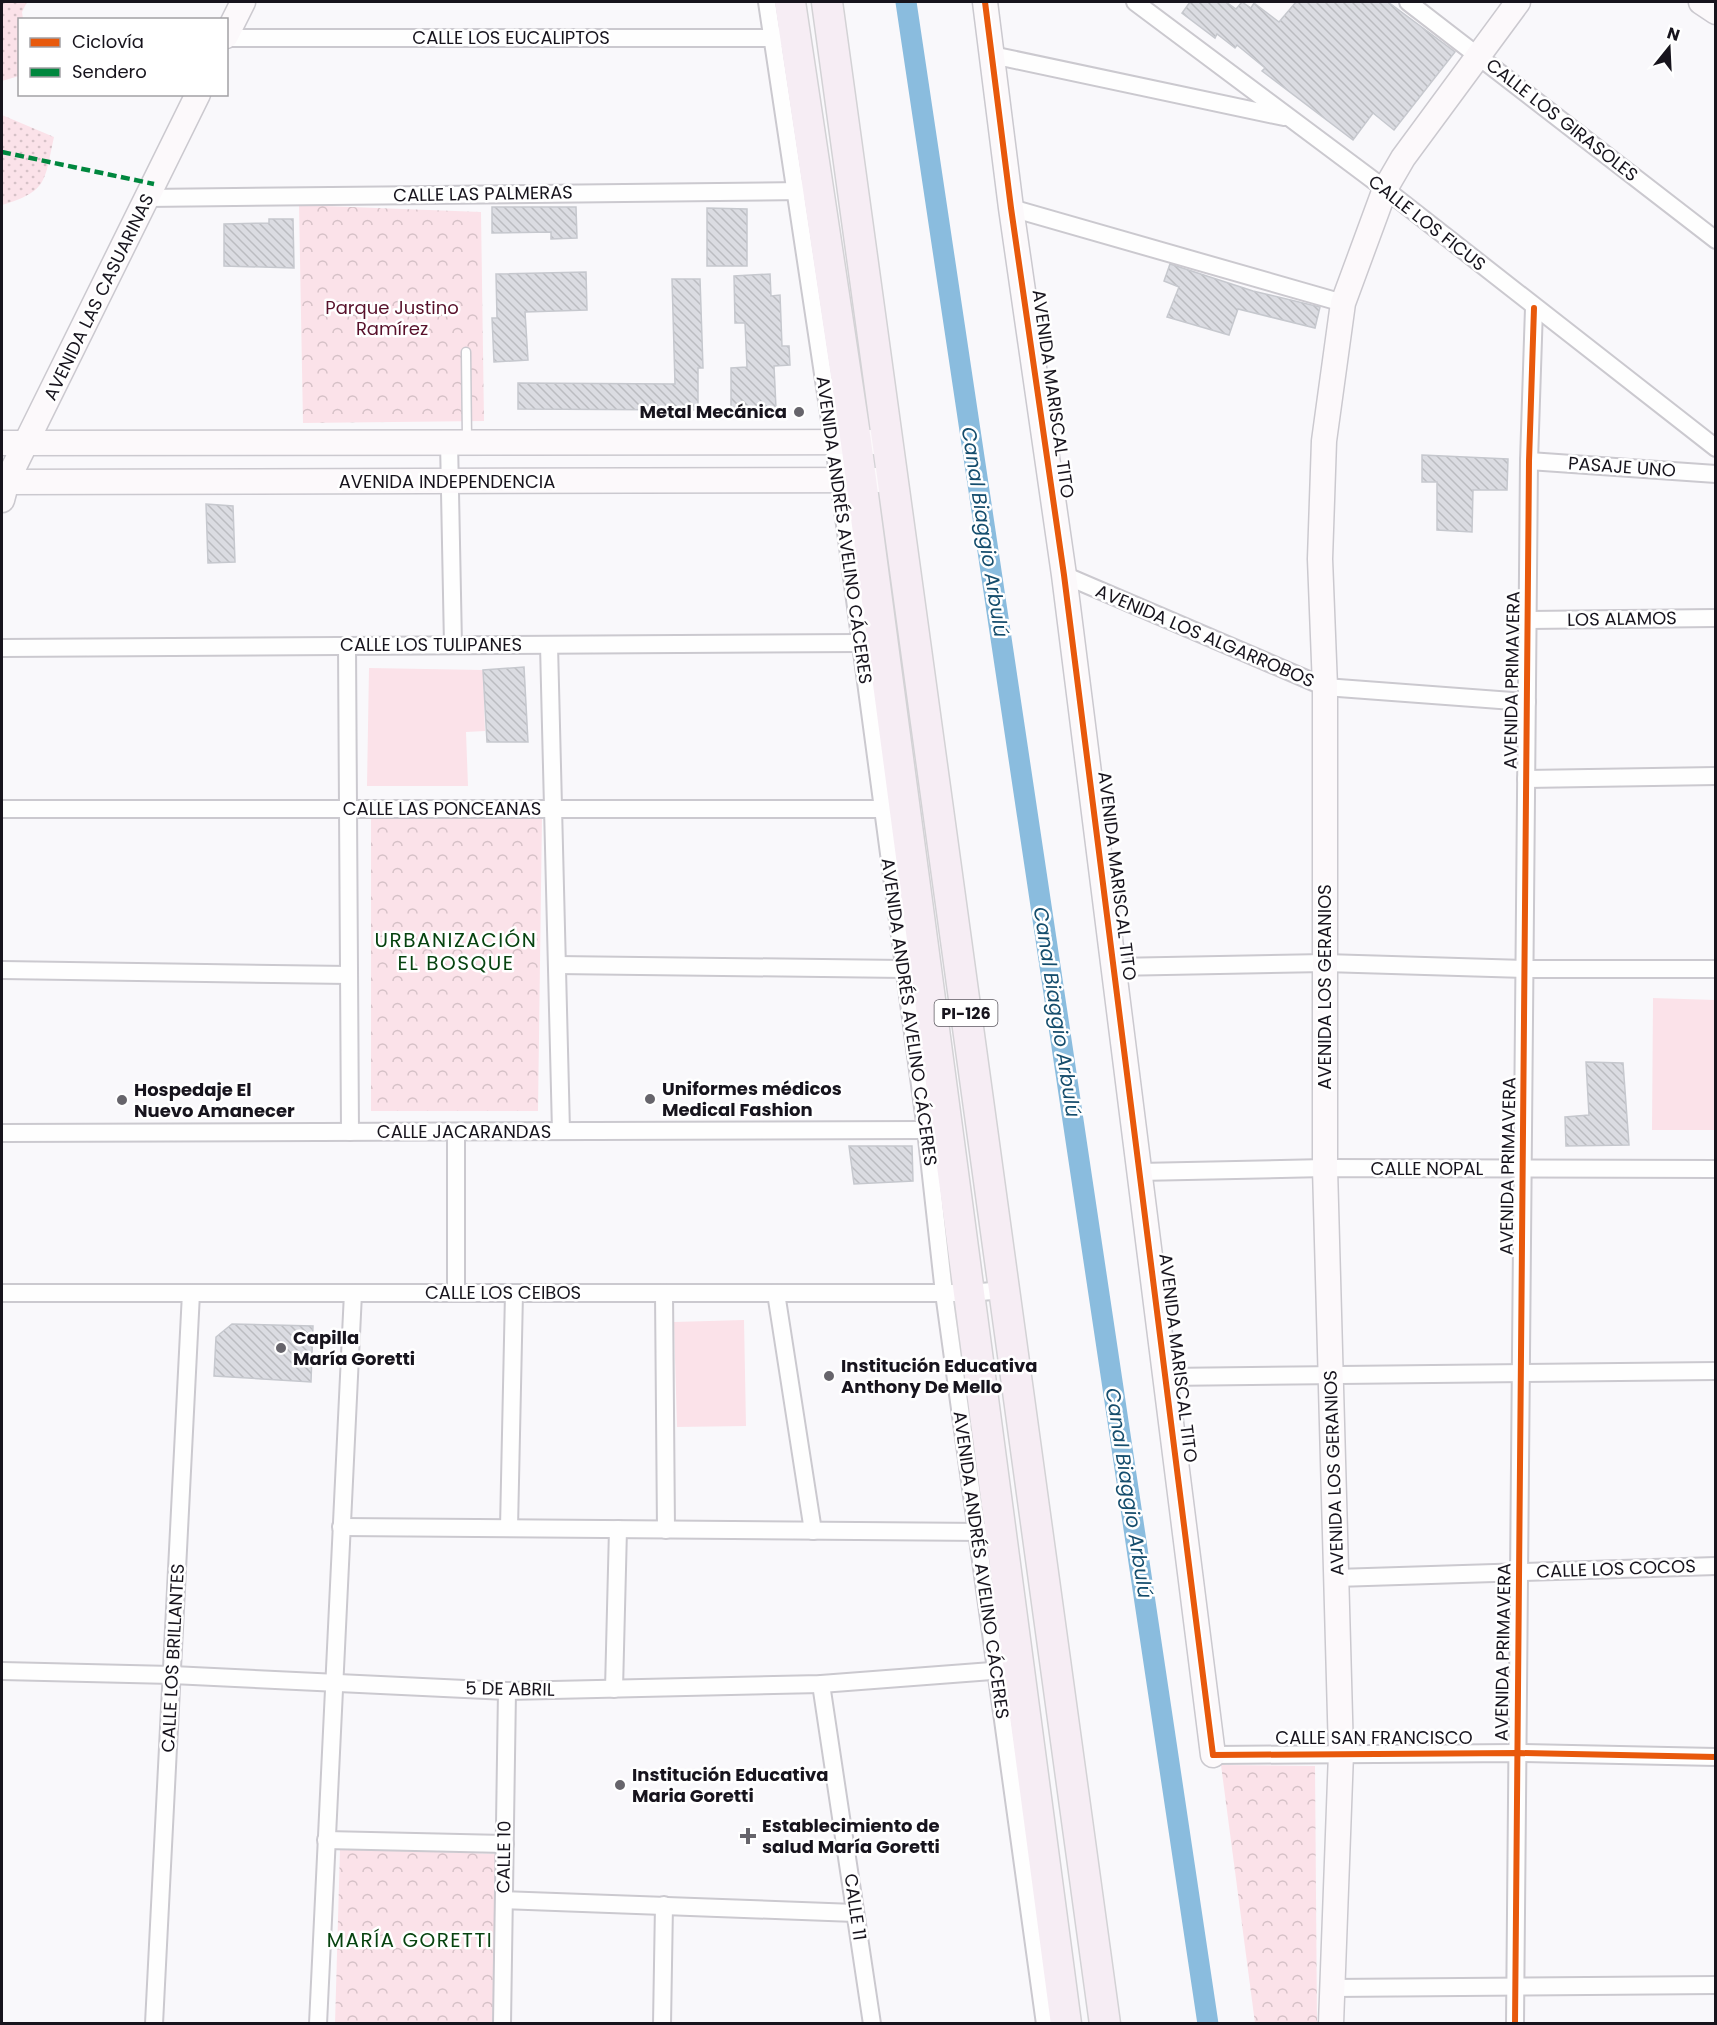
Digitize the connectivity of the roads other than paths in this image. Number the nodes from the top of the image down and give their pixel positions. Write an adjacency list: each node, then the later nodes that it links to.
1 (243, 2): 11 (street)
2 (767, 2): 13 (street, AVENIDA ANDRÉS AVELINO CÁCERES)
3 (790, 2): 13 (highway, AVENIDA ANDRÉS AVELINO CÁCERES / PI-126)
4 (827, 2): 29 (highway, PI-126)
5 (1135, 2): 17 (street, CALLE LOS FICUS)
6 (1408, 2): 15 (street, CALLE LOS GIRASOLES)
7 (1518, 2): 15 (street, AVENIDA LOS GERANIOS)
8 (1701, 2): 10 (street)
9 (988, 4): 14 (street, AVENIDA MARISCAL TITO)
10 (1716, 12)
11 (228, 33)
12 (228, 37): 13 (street, CALLE LOS EUCALIPTOS)
13 (783, 38): 19 (highway, AVENIDA ANDRÉS AVELINO CÁCERES / PI-126)
14 (992, 55): 17 (street); 21 (street, AVENIDA MARISCAL TITO)
15 (1480, 56): 18 (street, AVENIDA LOS GERANIOS); 22 (street, CALLE LOS GIRASOLES)
16 (197, 96): 20 (street, AVENIDA LAS CASUARINAS)
17 (1291, 119): 18 (street, CALLE LOS FICUS)
18 (1385, 189): 23 (street, AVENIDA LOS GERANIOS); 24 (street, CALLE LOS FICUS)
19 (806, 191): 20 (street, CALLE LAS PALMERAS); 27 (highway, AVENIDA ANDRÉS AVELINO CÁCERES / PI-126)
20 (147, 198): 30 (street, AVENIDA LAS CASUARINAS)
21 (1011, 208): 23 (street); 38 (street, AVENIDA MARISCAL TITO)
22 (1716, 240)
23 (1343, 303): 46 (street, AVENIDA LOS GERANIOS)
24 (1534, 308): 31 (street, CALLE LOS FICUS); 32 (street, AVENIDA PRIMAVERA)
25 (466, 352): 26 (lane)
26 (458, 440): 27 (street); 30 (street); 36 (street)
27 (844, 441): 29 (street); 34 (highway, AVENIDA ANDRÉS AVELINO CÁCERES / PI-126)
28 (2, 442): 30 (street)
29 (888, 442): 35 (highway, PI-126)
30 (27, 443): 37 (street, AVENIDA LAS CASUARINAS)
31 (1716, 448)
32 (1529, 461): 33 (street, PASAJE UNO); 40 (street, AVENIDA PRIMAVERA)
33 (1716, 474)
34 (850, 480): 35 (street, AVENIDA INDEPENDENCIA); 36 (street, AVENIDA INDEPENDENCIA); 41 (street, AVENIDA ANDRÉS AVELINO CÁCERES); 79 (highway, AVENIDA ANDRÉS AVELINO CÁCERES / PI-126)
35 (893, 480): 71 (highway, PI-126)
36 (450, 482): 37 (street, AVENIDA INDEPENDENCIA); 42 (street)
37 (3, 488)
38 (1064, 575): 46 (street, AVENIDA LOS ALGARROBOS); 56 (street, AVENIDA MARISCAL TITO)
39 (1716, 618): 40 (street, LOS ALAMOS)
40 (1528, 620): 47 (street, AVENIDA PRIMAVERA)
41 (860, 643): 43 (street, CALLE LOS TULIPANES); 53 (street, AVENIDA ANDRÉS AVELINO CÁCERES)
42 (453, 645): 43 (street, CALLE LOS TULIPANES); 44 (street, CALLE LOS TULIPANES)
43 (549, 645): 52 (street)
44 (347, 646): 45 (street, CALLE LOS TULIPANES); 51 (street)
45 (2, 648)
46 (1325, 687): 47 (street, AVENIDA LOS ALGARROBOS); 54 (street, AVENIDA LOS GERANIOS)
47 (1527, 702): 49 (street, AVENIDA PRIMAVERA)
48 (1716, 776): 49 (street)
49 (1527, 779): 58 (street, AVENIDA PRIMAVERA)
50 (2, 809): 51 (street, CALLE LAS PONCEANAS)
51 (348, 809): 52 (street, CALLE LAS PONCEANAS); 61 (street)
52 (553, 809): 53 (street, CALLE LAS PONCEANAS); 55 (street)
53 (882, 809): 57 (street, AVENIDA ANDRÉS AVELINO CÁCERES)
54 (1325, 963): 56 (street); 58 (street); 67 (street, AVENIDA LOS GERANIOS)
55 (557, 965): 57 (street); 63 (street)
56 (1113, 967): 70 (street, AVENIDA MARISCAL TITO)
57 (904, 969): 62 (street, AVENIDA ANDRÉS AVELINO CÁCERES)
58 (1525, 969): 59 (street); 68 (street, AVENIDA PRIMAVERA)
59 (1716, 969)
60 (2, 970): 61 (street)
61 (349, 975): 64 (street)
62 (926, 1130): 63 (street, CALLE JACARANDAS); 79 (street, AVENIDA ANDRÉS AVELINO CÁCERES)
63 (561, 1131): 65 (street, CALLE JACARANDAS)
64 (350, 1132): 65 (street, CALLE JACARANDAS); 66 (street, CALLE JACARANDAS)
65 (456, 1132): 75 (street)
66 (2, 1133)
67 (1326, 1168): 68 (street, CALLE NOPAL); 70 (street, CALLE NOPAL); 82 (street, AVENIDA LOS GERANIOS)
68 (1523, 1169): 69 (street, CALLE NOPAL); 81 (street, AVENIDA PRIMAVERA)
69 (1716, 1169)
70 (1139, 1172): 83 (street, AVENIDA MARISCAL TITO)
71 (1004, 1290): 79 (street, CALLE LOS CEIBOS); 119 (highway, PI-126)
72 (2, 1293): 73 (street, CALLE LOS CEIBOS)
73 (191, 1293): 74 (street, CALLE LOS CEIBOS); 95 (street, CALLE LOS BRILLANTES)
74 (353, 1293): 75 (street, CALLE LOS CEIBOS); 84 (street)
75 (456, 1293): 76 (street, CALLE LOS CEIBOS)
76 (514, 1293): 77 (street, CALLE LOS CEIBOS); 85 (street)
77 (664, 1293): 78 (street, CALLE LOS CEIBOS); 87 (street)
78 (776, 1293): 79 (street, CALLE LOS CEIBOS); 88 (street)
79 (956, 1293): 89 (highway, AVENIDA ANDRÉS AVELINO CÁCERES / PI-126)
80 (1716, 1371): 81 (street)
81 (1521, 1374): 82 (street); 91 (street, AVENIDA PRIMAVERA)
82 (1331, 1376): 83 (street); 92 (street, AVENIDA LOS GERANIOS)
83 (1165, 1377): 102 (street, AVENIDA MARISCAL TITO)
84 (341, 1527): 85 (street); 96 (street)
85 (509, 1528): 86 (street)
86 (618, 1529): 87 (street); 98 (street)
87 (666, 1530): 88 (street)
88 (813, 1531): 89 (street)
89 (988, 1531): 93 (highway, AVENIDA ANDRÉS AVELINO CÁCERES / PI-126)
90 (1716, 1566): 91 (street, CALLE LOS COCOS)
91 (1519, 1573): 92 (street, CALLE LOS COCOS); 101 (street, AVENIDA PRIMAVERA)
92 (1336, 1578): 100 (street, AVENIDA LOS GERANIOS)
93 (1007, 1670): 97 (street, 5 DE ABRIL); 117 (street, AVENIDA ANDRÉS AVELINO CÁCERES); 118 (highway, AVENIDA ANDRÉS AVELINO CÁCERES / PI-126)
94 (2, 1671): 95 (street, 5 DE ABRIL)
95 (172, 1675): 96 (street, 5 DE ABRIL); 112 (street, CALLE LOS BRILLANTES)
96 (333, 1683): 99 (street, 5 DE ABRIL); 104 (street)
97 (821, 1684): 98 (street, 5 DE ABRIL); 108 (street, CALLE 11)
98 (614, 1689): 99 (street, 5 DE ABRIL)
99 (507, 1691): 105 (street, CALLE 10)
100 (1341, 1753): 101 (street, CALLE SAN FRANCISCO); 102 (street, CALLE SAN FRANCISCO); 111 (street, AVENIDA LOS GERANIOS)
101 (1518, 1753): 103 (street, CALLE SAN FRANCISCO); 109 (street, AVENIDA PRIMAVERA)
102 (1213, 1755)
103 (1716, 1757)
104 (326, 1840): 105 (street); 113 (street)
105 (505, 1844): 106 (street, CALLE 10)
106 (504, 1900): 107 (street); 114 (street, CALLE 10)
107 (664, 1905): 108 (street); 115 (street)
108 (855, 1912): 116 (street, CALLE 11)
109 (1515, 1985): 110 (street); 111 (street); 121 (street, AVENIDA PRIMAVERA)
110 (1716, 1985)
111 (1331, 1988): 120 (street, AVENIDA LOS GERANIOS)
112 (154, 2024)
113 (318, 2024)
114 (502, 2024)
115 (662, 2024)
116 (872, 2024)
117 (1045, 2024)
118 (1066, 2024)
119 (1105, 2024)
120 (1331, 2024)
121 (1515, 2024)

